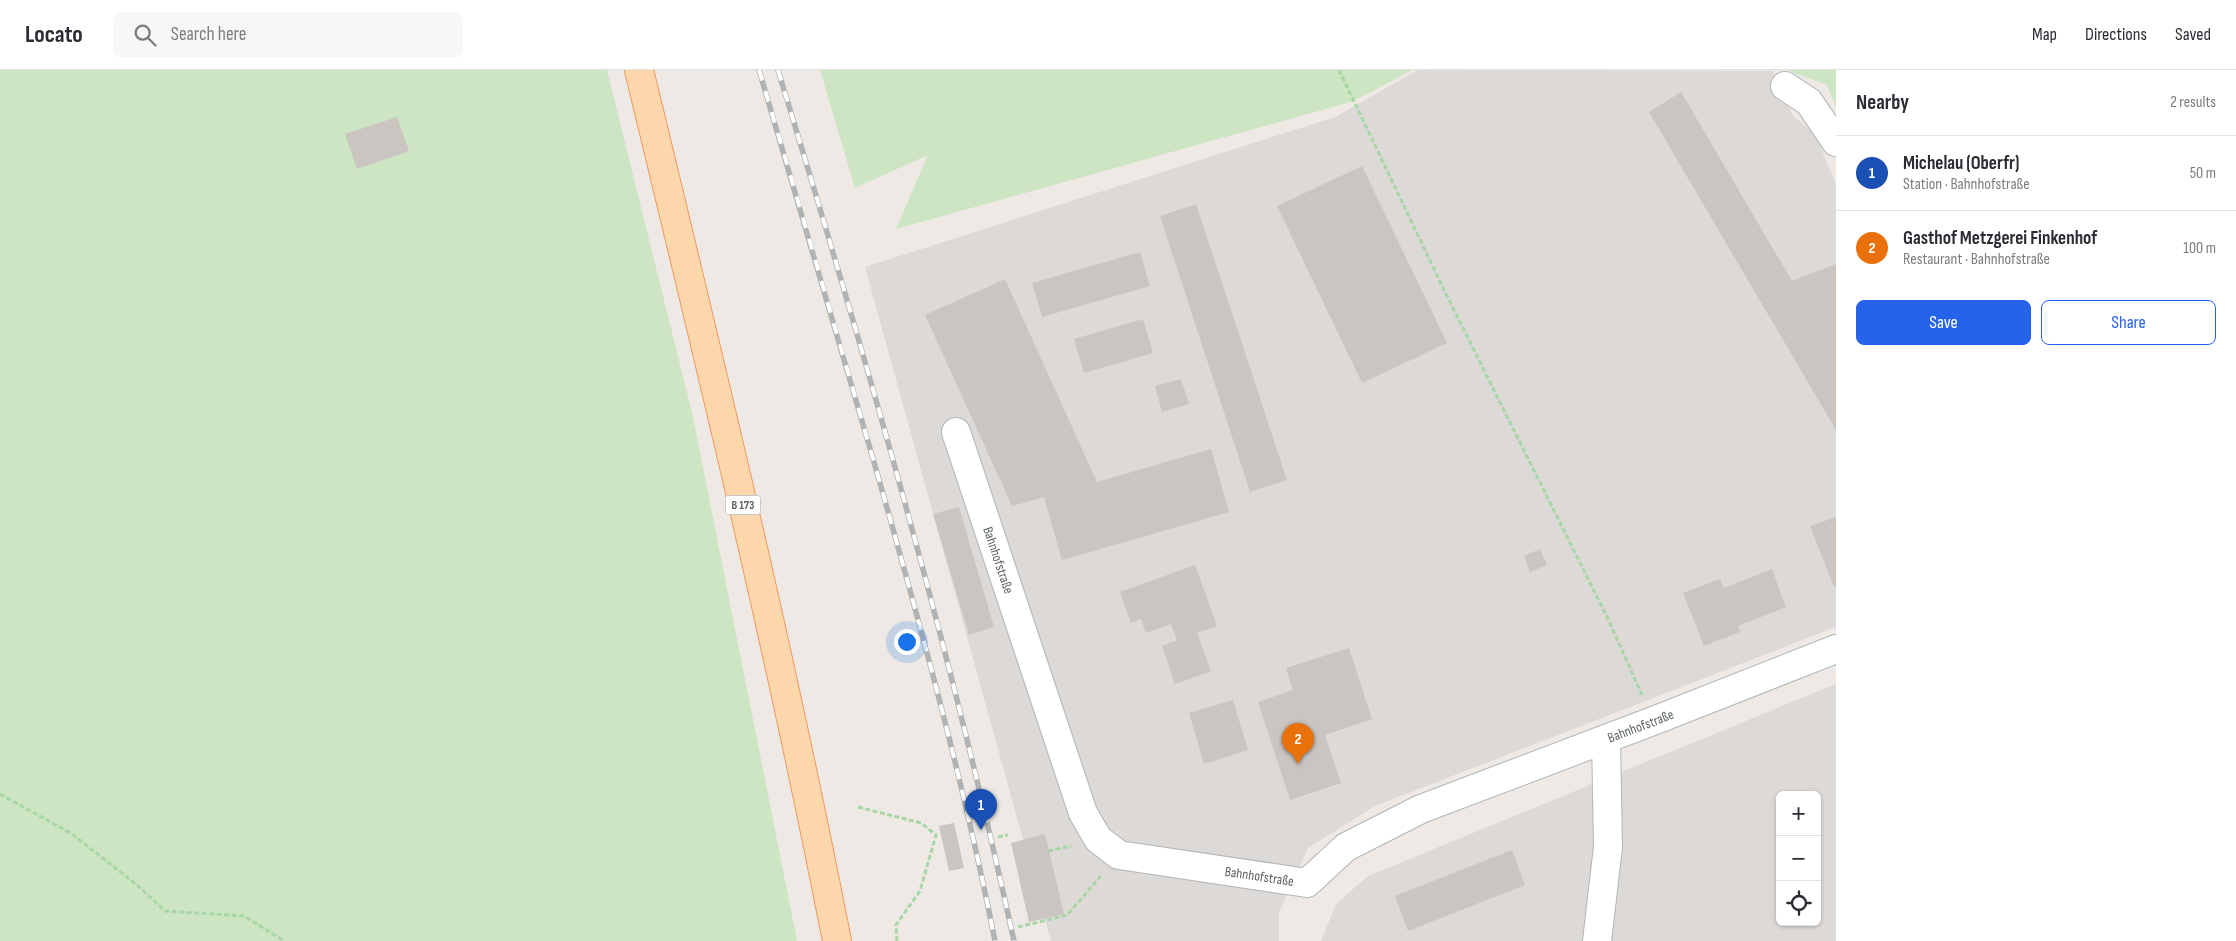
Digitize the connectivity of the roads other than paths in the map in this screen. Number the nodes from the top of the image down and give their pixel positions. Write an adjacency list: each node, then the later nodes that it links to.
1 (640, 70): 7 (main road, B 173)
2 (1785, 86): 3 (street)
3 (1836, 142)
4 (956, 432): 6 (street, Bahnhofstraße)
5 (1836, 649): 6 (street, Bahnhofstraße)
6 (1606, 739): 8 (street)
7 (837, 941)
8 (1597, 941)

